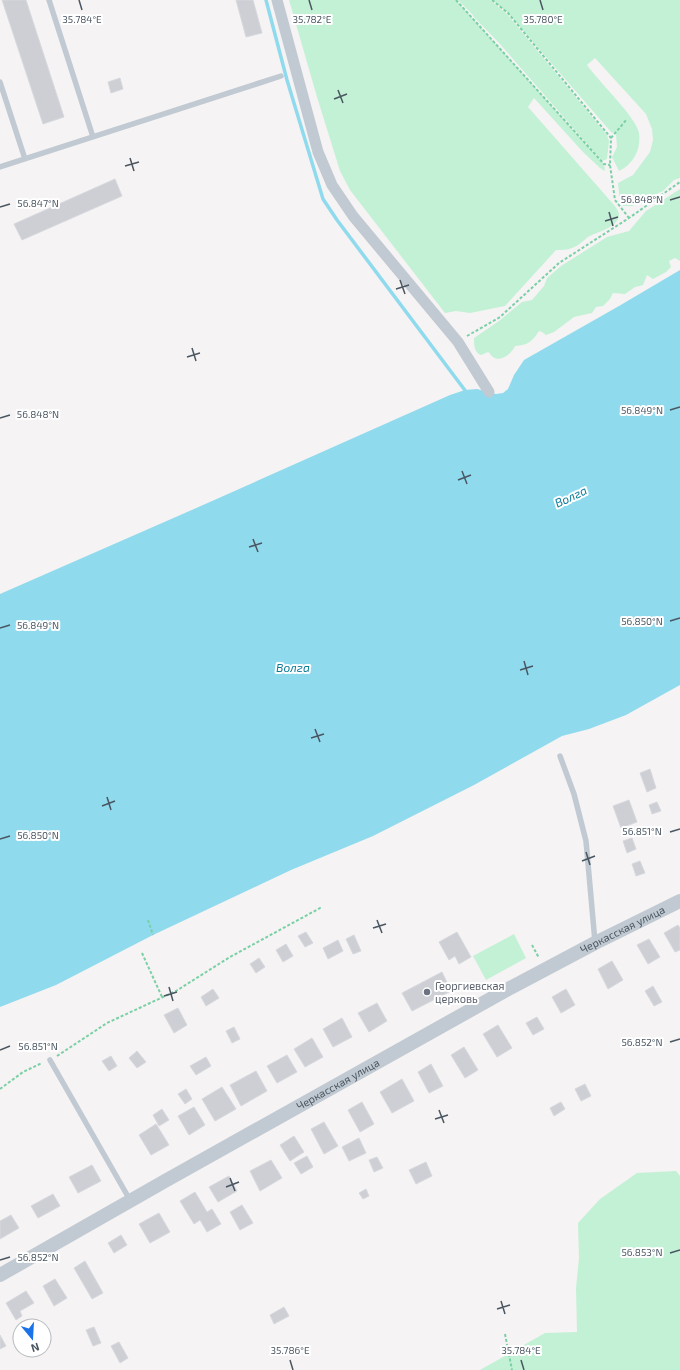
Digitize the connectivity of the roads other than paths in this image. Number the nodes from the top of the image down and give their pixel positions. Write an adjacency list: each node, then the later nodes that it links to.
1 (49, 0): 5 (lane)
2 (277, 0): 8 (street)
3 (281, 76): 5 (lane)
4 (0, 82): 6 (lane)
5 (93, 137): 6 (lane)
6 (25, 159): 7 (lane)
7 (0, 167)
8 (489, 392)
9 (560, 756): 11 (lane)
10 (679, 904): 11 (street, Черкасская улица)
11 (595, 943): 13 (street, Черкасская улица)
12 (50, 1060): 13 (lane)
13 (130, 1201): 14 (street, Черкасская улица)
14 (0, 1275)

